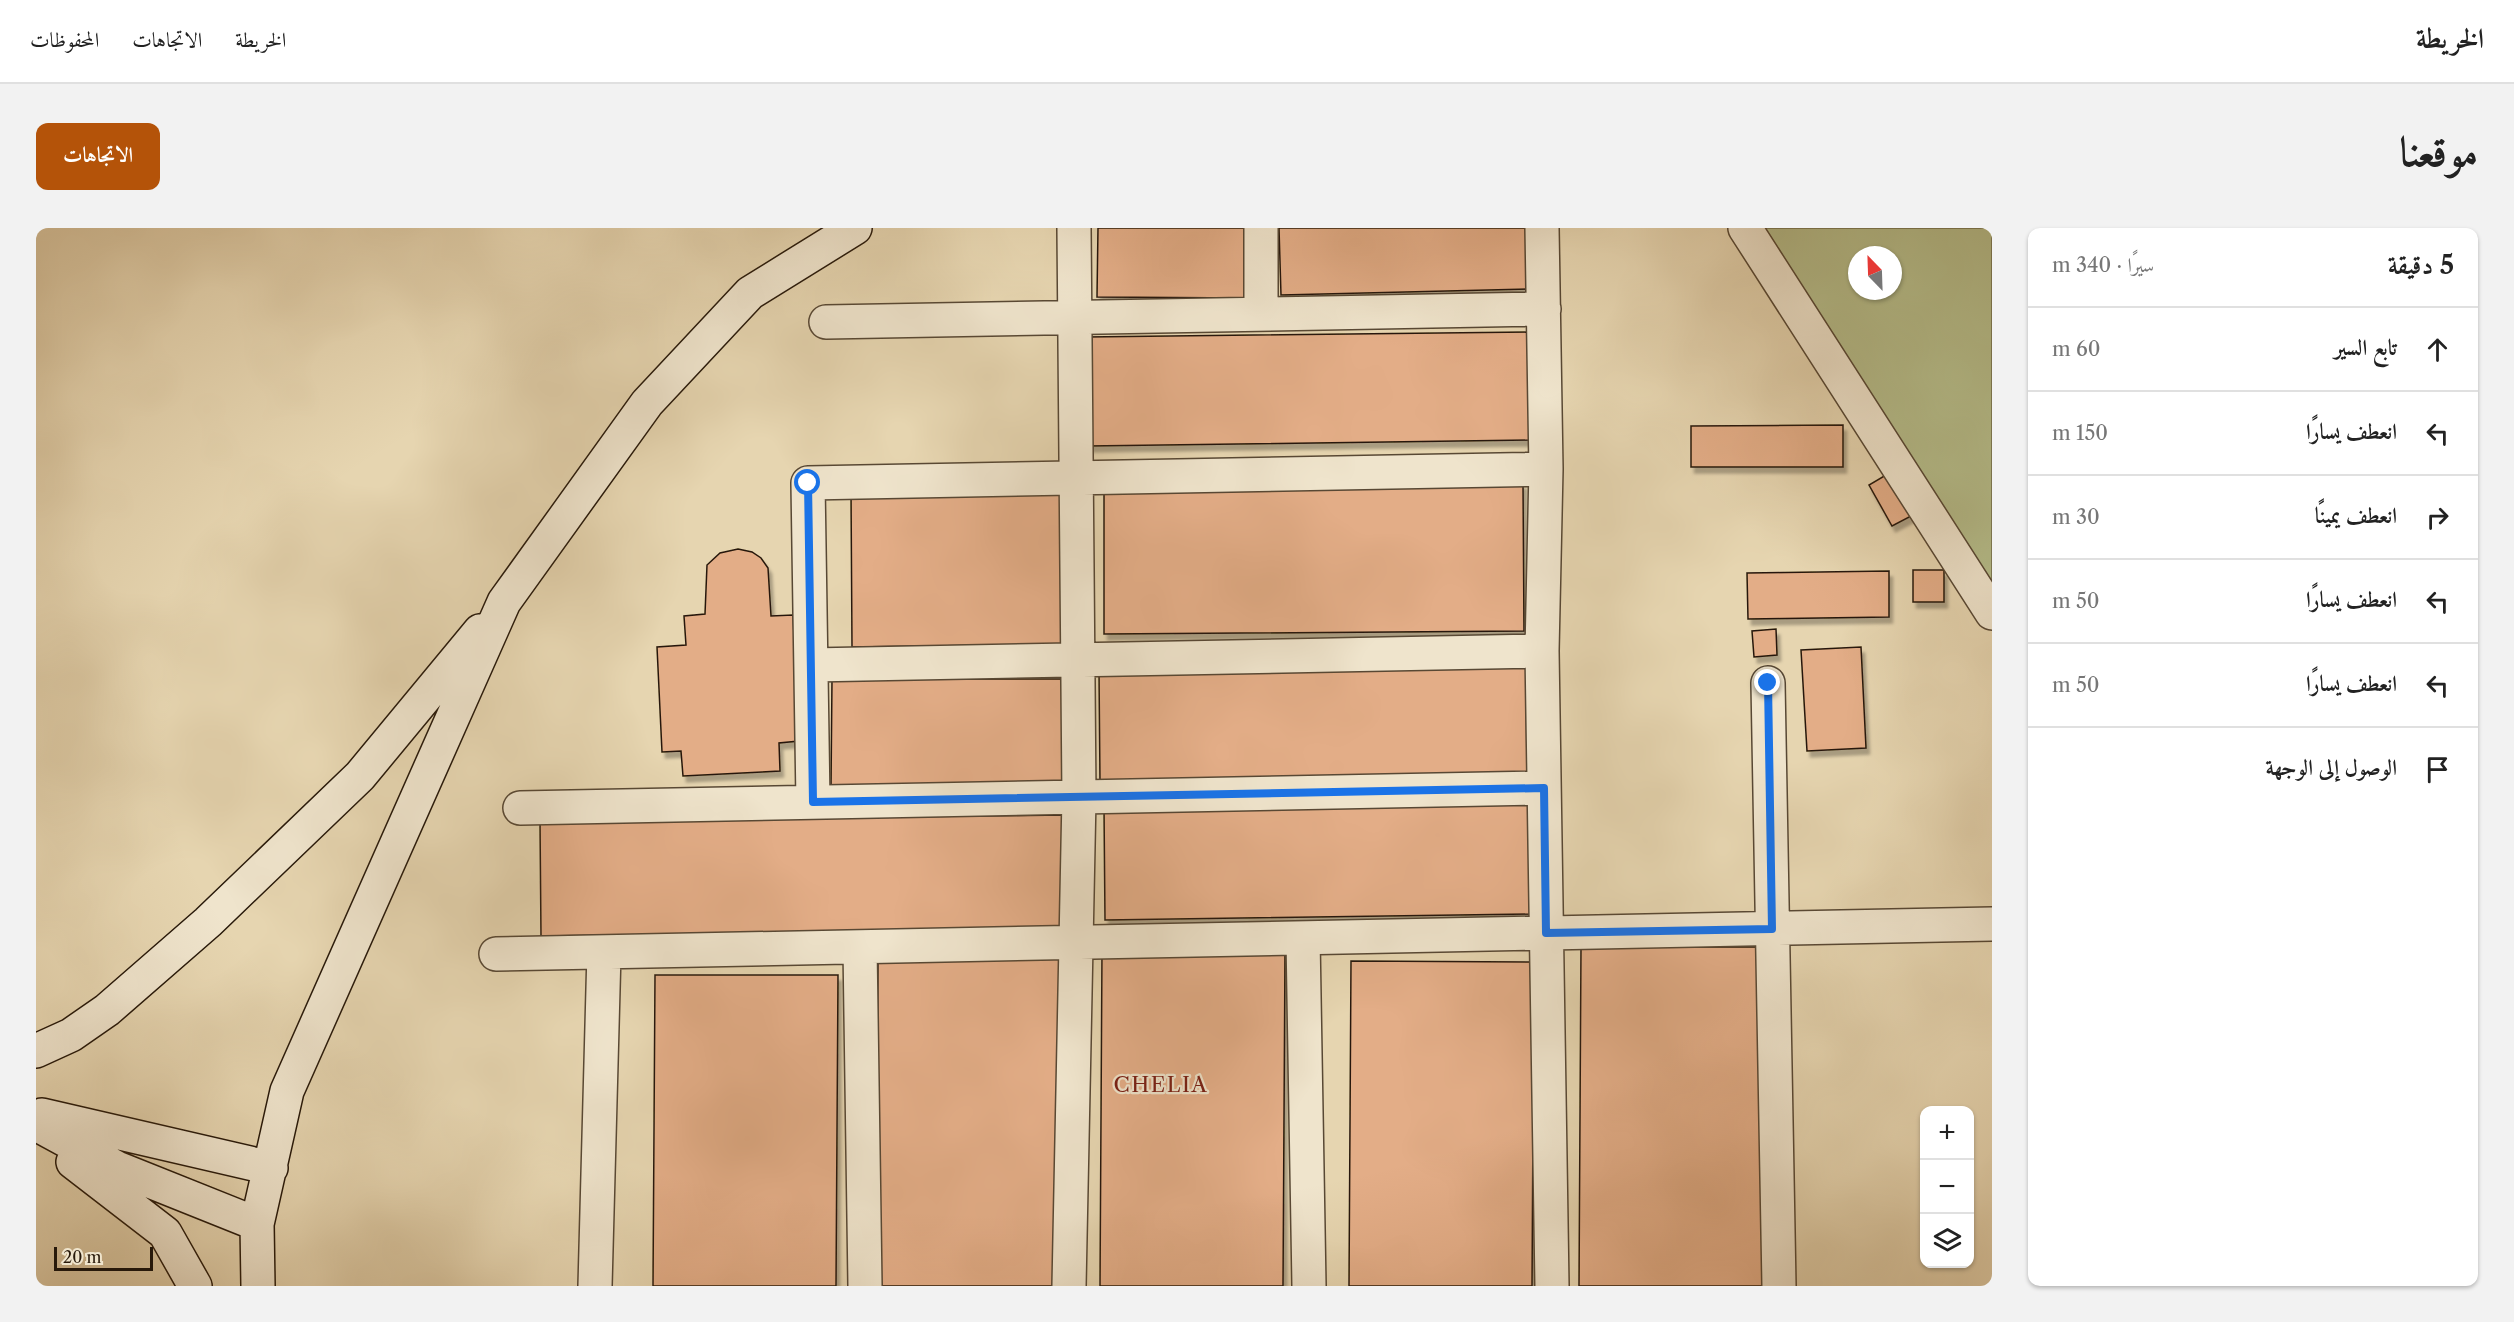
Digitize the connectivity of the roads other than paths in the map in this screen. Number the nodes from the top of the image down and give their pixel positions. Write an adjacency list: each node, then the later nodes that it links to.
1 (855, 228): 12 (street)
2 (1074, 228): 8 (street)
3 (1262, 228): 7 (street)
4 (1542, 228): 6 (street)
5 (1745, 228): 13 (street)
6 (1544, 309): 7 (street); 10 (street)
7 (1261, 313): 8 (street)
8 (1075, 317): 9 (street); 11 (street)
9 (826, 322)
10 (1546, 469): 11 (street); 14 (street)
11 (1077, 478): 15 (street); 16 (street)
12 (504, 602): 30 (street); 34 (street)
13 (1992, 613)
14 (1542, 651): 15 (street); 18 (street)
15 (1079, 660): 16 (street); 19 (street)
16 (811, 665): 20 (street)
17 (1768, 683): 23 (street)
18 (1544, 788): 19 (street); 24 (street)
19 (1079, 797): 20 (street); 26 (street)
20 (813, 802): 21 (street)
21 (520, 808)
22 (1992, 924): 23 (street)
23 (1772, 929): 24 (street); 43 (street)
24 (1546, 933): 25 (street); 42 (street)
25 (1303, 938): 26 (street); 41 (street)
26 (1076, 942): 27 (street); 40 (street)
27 (860, 947): 28 (street); 39 (street)
28 (604, 952): 29 (street); 38 (street)
29 (496, 954)
30 (36, 1051)
31 (36, 1114): 34 (street)
32 (36, 1124): 35 (street)
33 (36, 1133): 36 (street)
34 (272, 1168): 35 (street)
35 (257, 1224): 37 (street)
36 (195, 1286)
37 (258, 1286)
38 (595, 1286)
39 (866, 1286)
40 (1069, 1286)
41 (1309, 1286)
42 (1552, 1286)
43 (1779, 1286)

